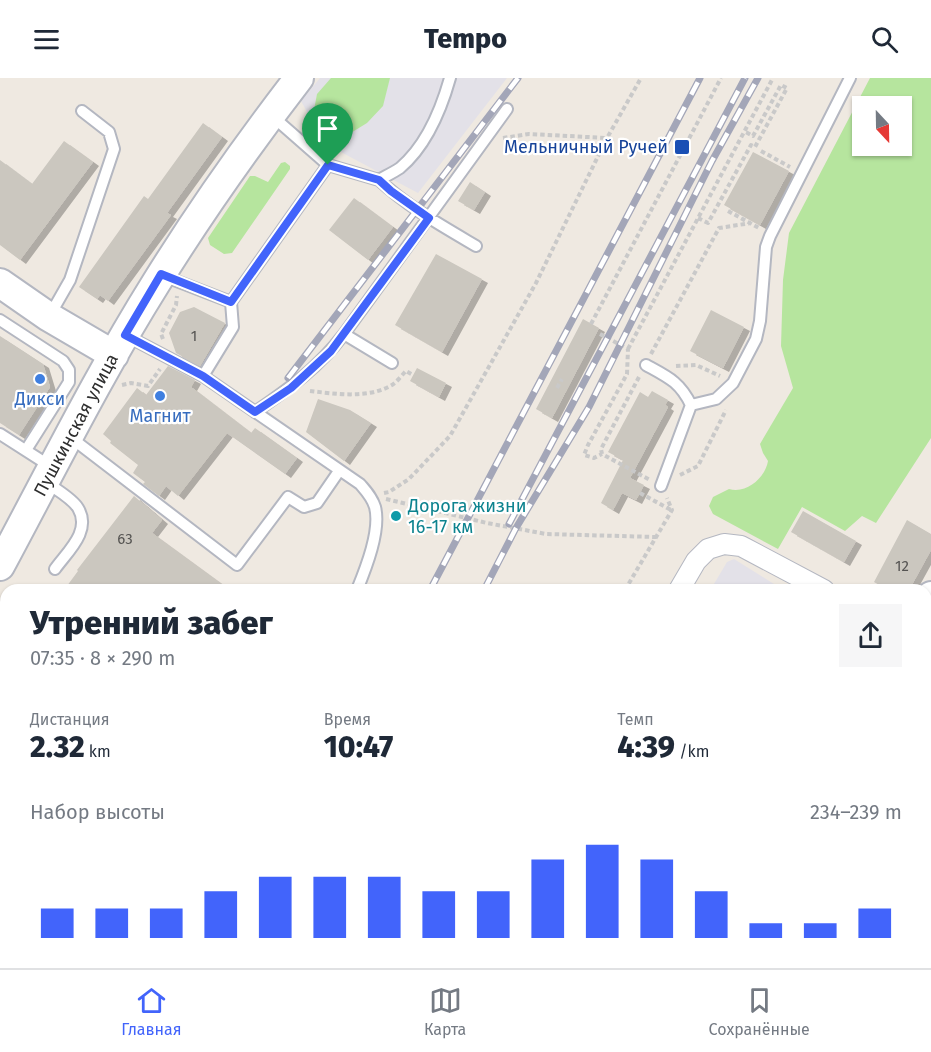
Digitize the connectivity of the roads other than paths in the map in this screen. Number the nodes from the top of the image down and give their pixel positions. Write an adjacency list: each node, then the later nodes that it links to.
1 (299, 78): 6 (street, Пушкинская улица)
2 (450, 78): 8 (lane)
3 (850, 78): 22 (lane)
4 (507, 109): 9 (lane)
5 (82, 111): 14 (lane)
6 (270, 115): 7 (lane); 11 (street, Пушкинская улица)
7 (328, 165): 8 (lane); 13 (lane)
8 (379, 180): 9 (lane)
9 (429, 218): 10 (lane); 16 (lane)
10 (476, 246)
11 (161, 274): 13 (lane); 17 (street, Пушкинская улица)
12 (0, 283): 14 (street)
13 (231, 302): 20 (lane)
14 (49, 317): 17 (street)
15 (0, 320): 21 (lane)
16 (344, 334): 18 (lane); 23 (lane)
17 (120, 345): 20 (lane); 21 (street, Пушкинская улица)
18 (392, 363)
19 (646, 365): 22 (lane)
20 (203, 376): 23 (lane)
21 (80, 389): 25 (street, Пушкинская улица); 26 (lane)
22 (692, 405): 29 (lane)
23 (255, 412): 27 (lane)
24 (0, 434): 26 (lane)
25 (69, 437): 27 (lane); 28 (street, Пушкинская улица)
26 (26, 450): 28 (lane)
27 (339, 471): 32 (lane)
28 (49, 475): 30 (street, Пушкинская улица); 31 (lane)
29 (661, 486)
30 (0, 566)
31 (55, 568)
32 (359, 584)
33 (683, 584): 34 (street)
34 (813, 584)

